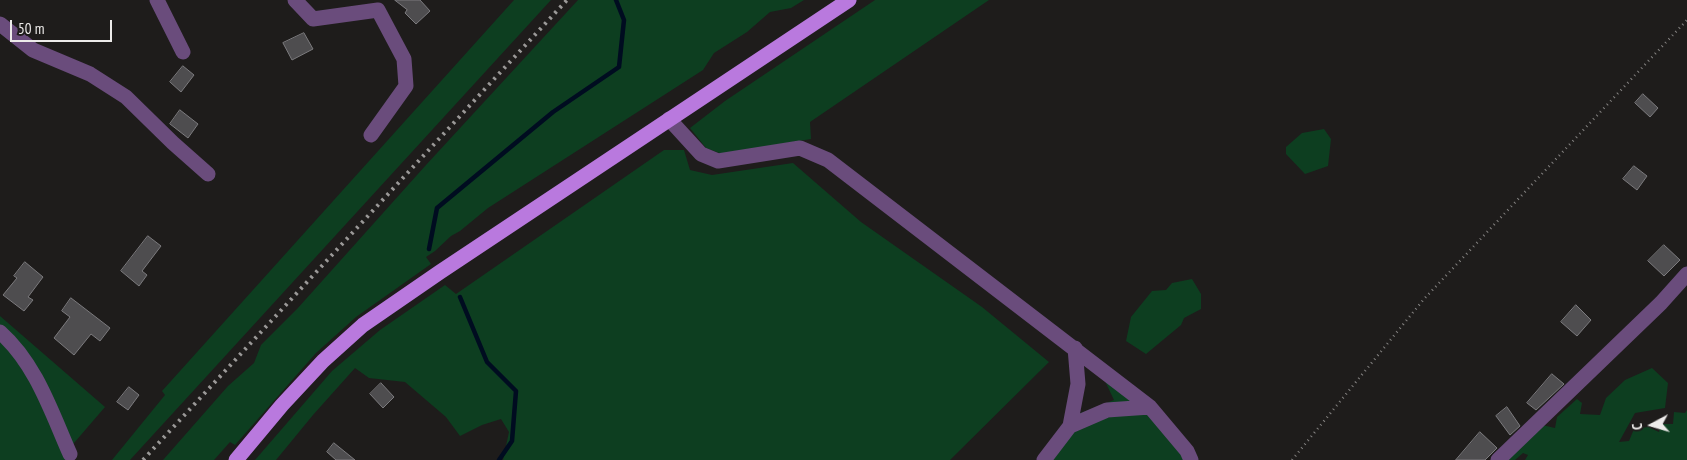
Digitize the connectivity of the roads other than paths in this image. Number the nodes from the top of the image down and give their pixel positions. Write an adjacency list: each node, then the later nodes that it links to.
1 (157, 0): 5 (street)
2 (295, 0): 7 (street)
3 (849, 0): 6 (main road)
4 (0, 24): 8 (street)
5 (183, 52)
6 (668, 119): 11 (street); 15 (main road)
7 (371, 135)
8 (208, 174)
9 (1687, 274): 18 (street)
10 (0, 332): 14 (street)
11 (1075, 348): 12 (street); 13 (street)
12 (1150, 407): 13 (street); 17 (street)
13 (1070, 426): 16 (street)
14 (70, 454)
15 (236, 460)
16 (1044, 460)
17 (1192, 460)
18 (1498, 460)

